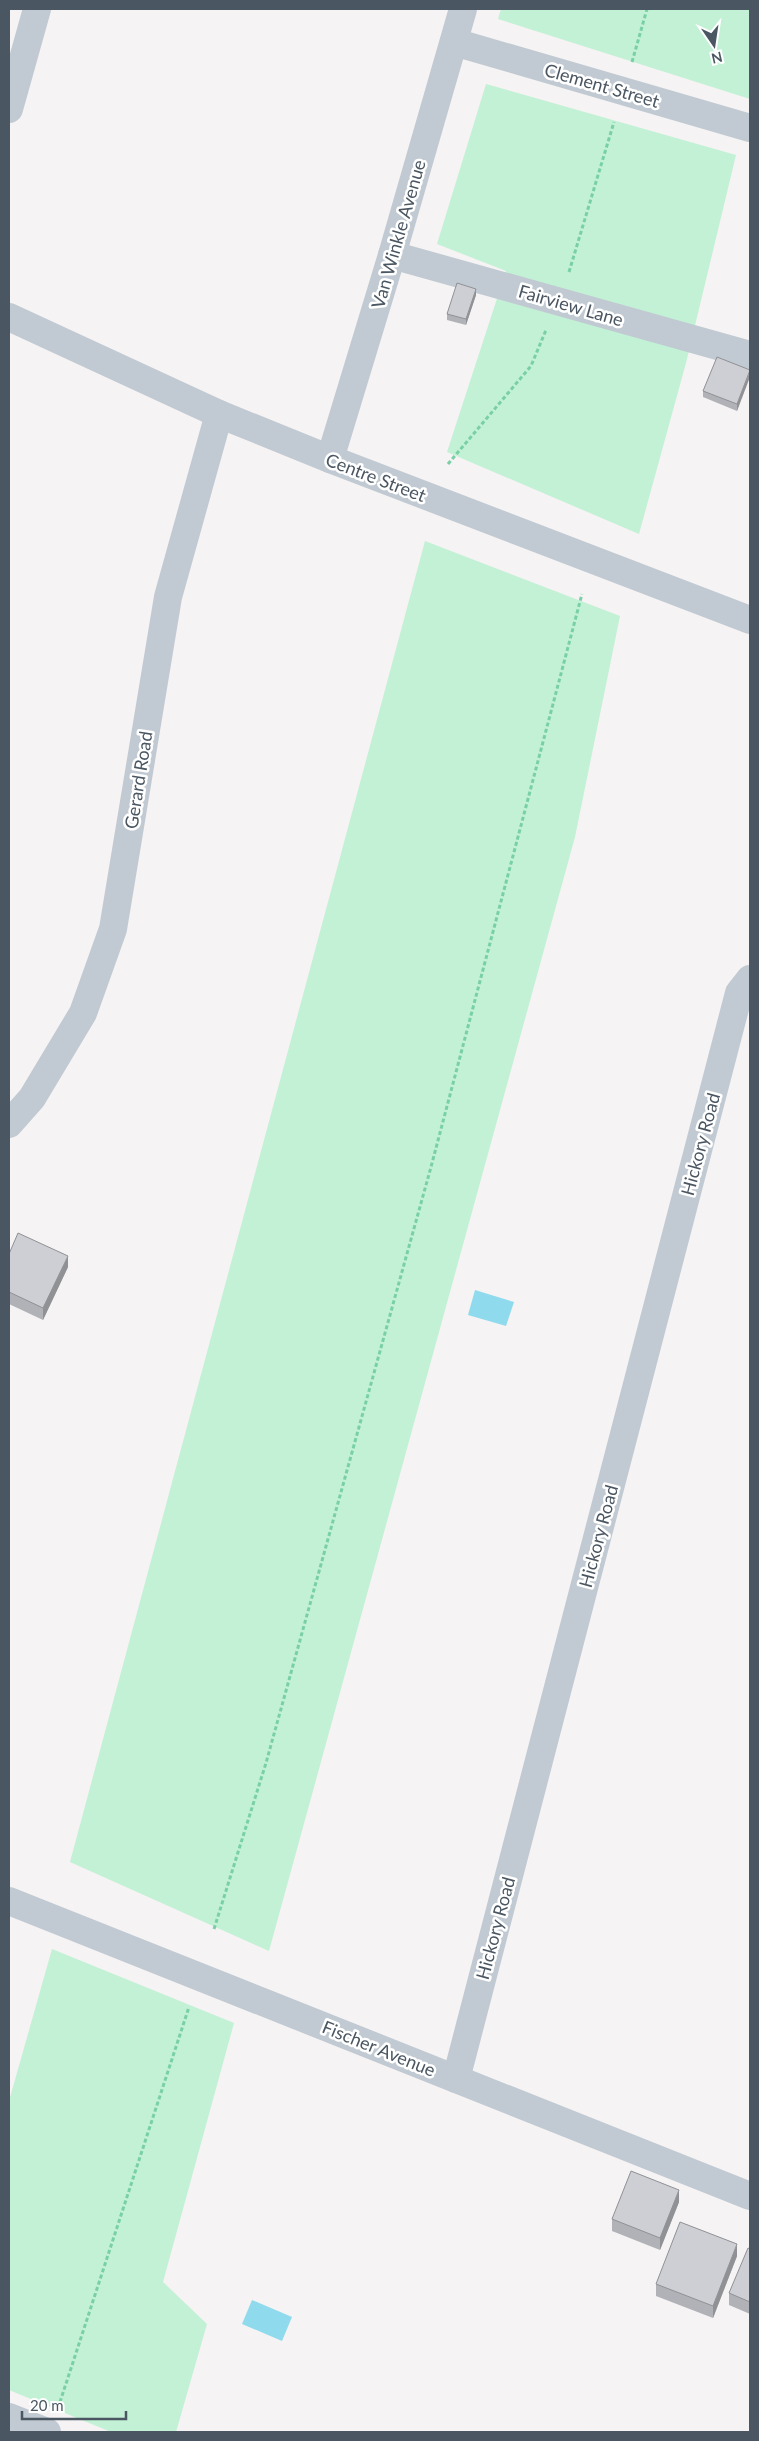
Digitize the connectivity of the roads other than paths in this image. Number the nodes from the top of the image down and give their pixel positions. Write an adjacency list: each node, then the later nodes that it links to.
1 (37, 9): 4 (street)
2 (463, 9): 3 (street, Van Winkle Avenue)
3 (454, 42): 5 (street, Clement Street); 6 (street, Van Winkle Avenue)
4 (9, 109)
5 (750, 128)
6 (392, 255): 8 (street, Fairview Lane); 10 (street, Van Winkle Avenue)
7 (9, 317): 9 (street, Centre Street)
8 (750, 354)
9 (219, 414): 10 (street, Centre Street); 13 (street, Gerard Road)
10 (330, 459): 11 (street, Centre Street)
11 (750, 620)
12 (745, 986): 15 (street, Hickory Road)
13 (9, 1124)
14 (9, 1901): 15 (street, Fischer Avenue)
15 (456, 2079): 16 (street, Fischer Avenue)
16 (750, 2196)
17 (9, 2417): 18 (street)
18 (52, 2421)

